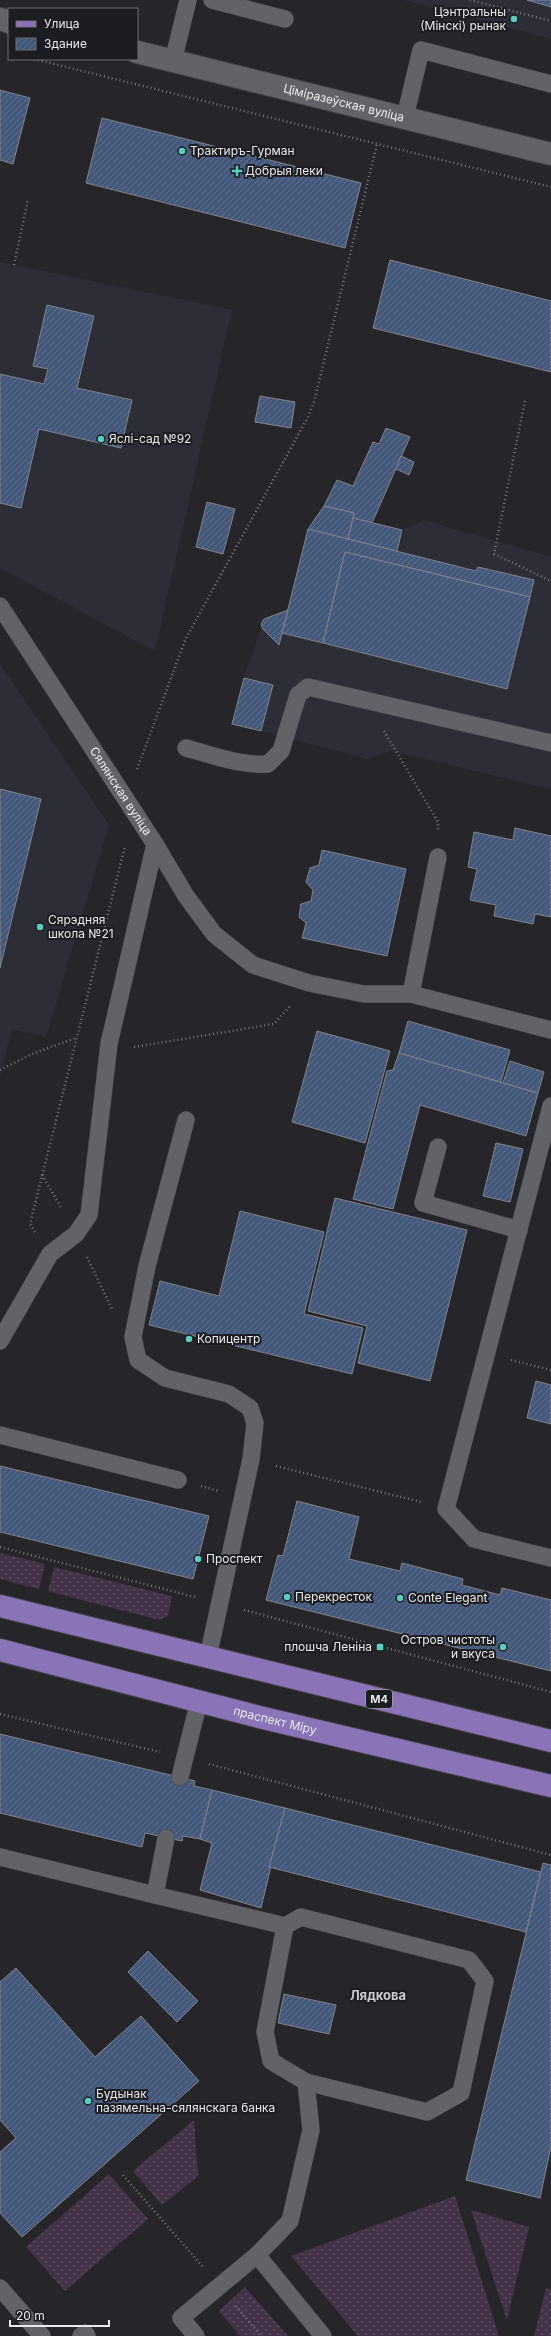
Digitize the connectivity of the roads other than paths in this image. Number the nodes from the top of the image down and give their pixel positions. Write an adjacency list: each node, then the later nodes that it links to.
1 (188, 0): 5 (lane)
2 (212, 0): 3 (lane)
3 (285, 19)
4 (138, 52): 5 (main road, Ціміразеўская вуліца)
5 (173, 61): 7 (main road, Ціміразеўская вуліца)
6 (551, 84): 7 (lane)
7 (404, 117): 8 (main road, Ціміразеўская вуліца)
8 (551, 154)
9 (0, 606): 12 (lane, Сялянская вуліца)
10 (551, 743): 11 (lane)
11 (186, 748)
12 (155, 844): 14 (lane, Сялянская вуліца); 20 (lane)
13 (438, 857): 14 (lane)
14 (411, 994): 15 (lane)
15 (551, 1030)
16 (551, 1106): 19 (lane)
17 (186, 1120): 26 (lane)
18 (438, 1147): 19 (lane)
19 (519, 1230): 23 (lane)
20 (0, 1341)
21 (0, 1435): 22 (lane)
22 (178, 1480)
23 (551, 1558)
24 (0, 1606): 26 (main road, М4)
25 (0, 1650): 27 (main road, праспект Міру)
26 (208, 1657): 28 (main road, М4)
27 (199, 1702): 29 (lane); 30 (main road, праспект Міру)
28 (551, 1741)
29 (180, 1776)
30 (551, 1786)
31 (166, 1838): 33 (lane)
32 (0, 1857): 33 (lane)
33 (155, 1895): 34 (lane)
34 (285, 1926): 35 (lane); 35 (lane)
35 (306, 2082): 36 (lane)
36 (257, 2255): 41 (lane); 42 (lane)
37 (0, 2288): 38 (lane)
38 (42, 2336)
39 (81, 2336): 40 (lane)
40 (87, 2336)
41 (196, 2336)
42 (323, 2336)

